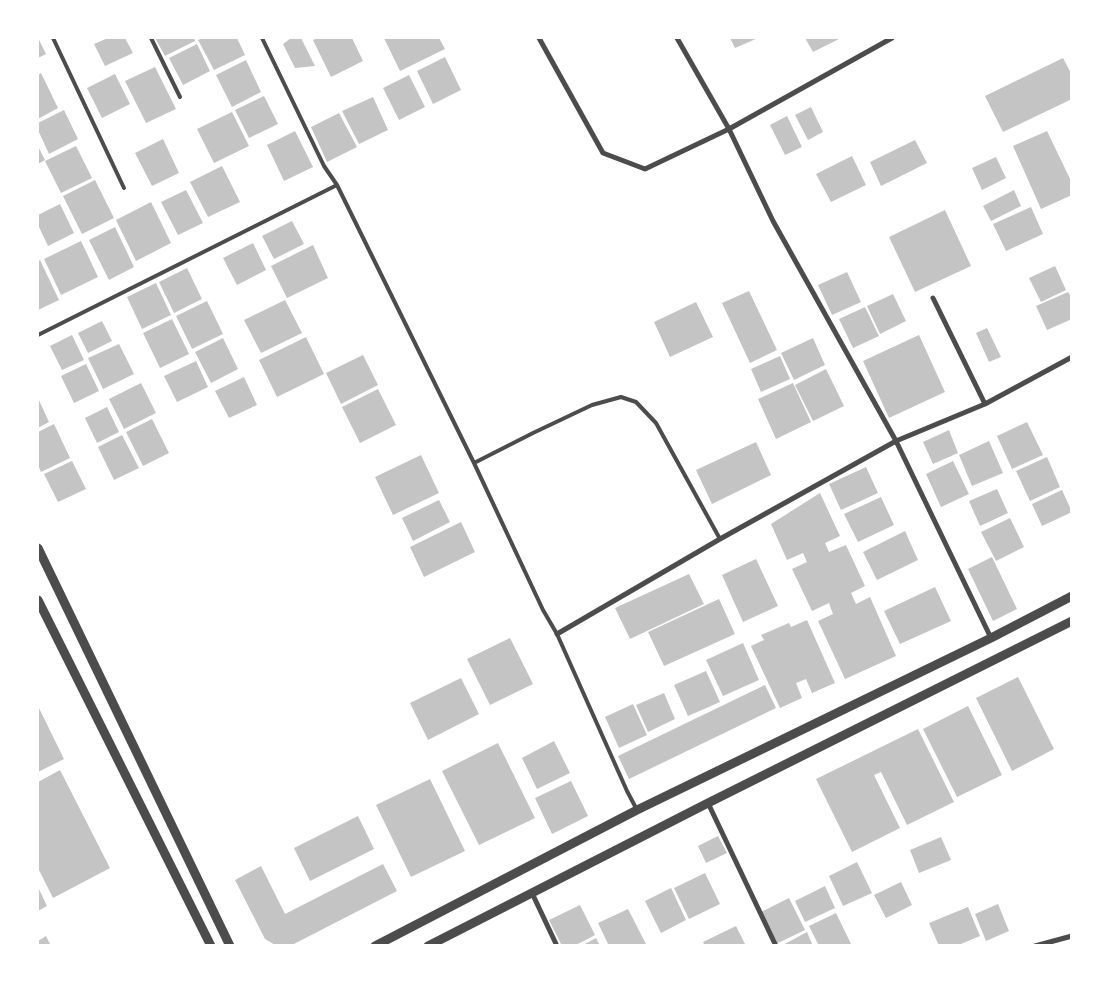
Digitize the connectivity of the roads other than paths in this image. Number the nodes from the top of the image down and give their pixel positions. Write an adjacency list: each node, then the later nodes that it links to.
1 (53, 38): 10 (lane)
2 (151, 38): 7 (lane)
3 (262, 38): 9 (lane)
4 (539, 38): 8 (street)
5 (677, 38): 8 (street)
6 (892, 38): 8 (street)
7 (180, 97)
8 (729, 129): 15 (street)
9 (337, 185): 12 (lane); 16 (lane)
10 (124, 188)
11 (933, 298): 14 (street)
12 (38, 335)
13 (1072, 357): 14 (street)
14 (985, 404): 15 (street)
15 (896, 441): 17 (street); 23 (street)
16 (474, 463): 17 (lane); 22 (lane)
17 (720, 539): 22 (street)
18 (38, 548): 29 (street)
19 (1072, 596): 23 (street)
20 (38, 600): 28 (street)
21 (1072, 621): 24 (street)
22 (557, 634): 25 (lane)
23 (991, 638): 25 (street)
24 (708, 803): 26 (street); 33 (street)
25 (637, 810): 30 (street)
26 (532, 893): 31 (street); 32 (street)
27 (1072, 936): 34 (street)
28 (210, 946)
29 (230, 946)
30 (375, 946)
31 (428, 946)
32 (557, 946)
33 (776, 946)
34 (1035, 946)

